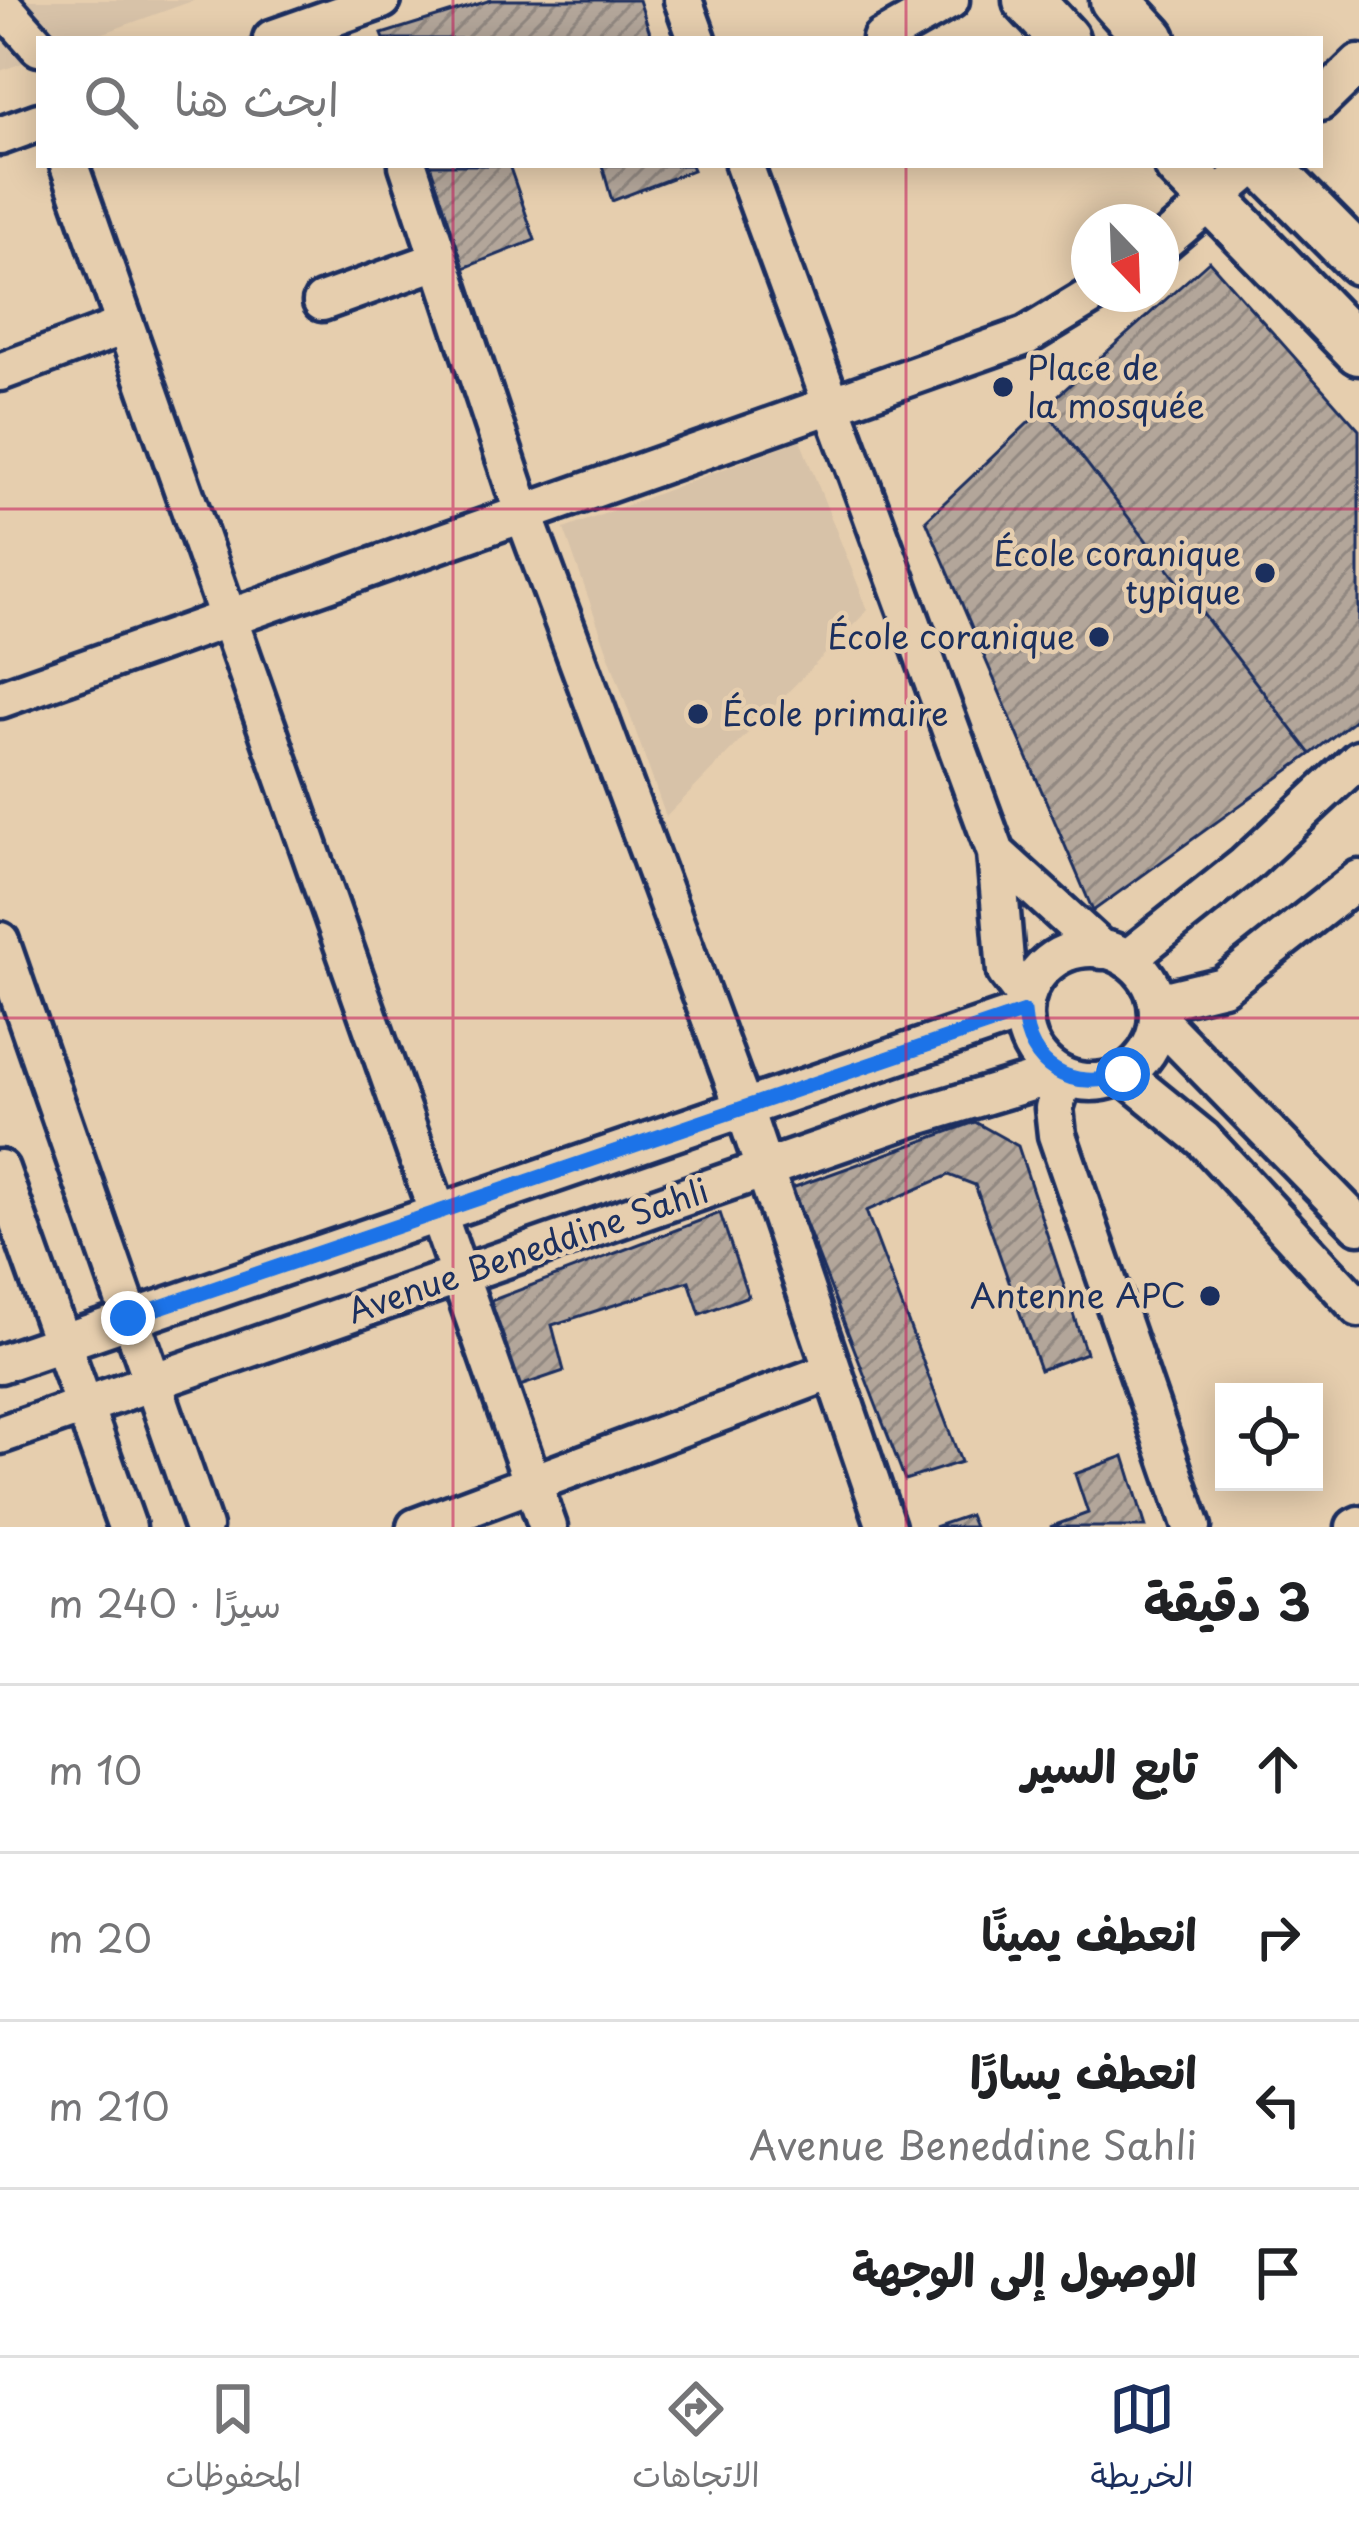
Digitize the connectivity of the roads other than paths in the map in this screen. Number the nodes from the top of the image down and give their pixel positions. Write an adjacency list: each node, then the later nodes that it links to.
1 (683, 0): 9 (street)
2 (950, 0): 7 (street)
3 (1028, 0): 10 (main road)
4 (1115, 0): 11 (main road)
5 (0, 2): 12 (street)
6 (368, 16): 8 (street)
7 (898, 35)
8 (285, 36)
9 (696, 36)
10 (1061, 36)
11 (1147, 36)
12 (36, 44)
13 (1359, 64): 14 (street)
14 (1323, 99)
15 (36, 123): 16 (street)
16 (0, 136)
17 (70, 168): 29 (street)
18 (409, 168): 25 (street)
19 (745, 168): 32 (street)
20 (1182, 168): 23 (main road)
21 (1251, 168): 23 (street)
22 (1268, 168): 26 (main road)
23 (1214, 204): 24 (street); 30 (main road)
24 (1179, 230)
25 (440, 260): 27 (street); 33 (street)
26 (1359, 260)
27 (322, 302)
28 (1071, 309): 32 (street)
29 (124, 326): 31 (street); 34 (street)
30 (1359, 350)
31 (0, 372)
32 (832, 404): 33 (street); 37 (street)
33 (523, 512): 34 (street); 45 (street)
34 (227, 616): 35 (street); 48 (street)
35 (0, 699)
36 (1359, 759): 40 (street)
37 (996, 853): 40 (street); 41 (street)
38 (1359, 879): 42 (street)
39 (0, 941): 52 (street)
40 (1114, 954): 41 (street); 42 (street)
41 (1025, 1005): 44 (street); 45 (street, Avenue Beneddine Sahli)
42 (1157, 1010): 43 (street); 49 (street)
43 (1123, 1074): 44 (street); 51 (street)
44 (1061, 1075): 47 (street, Avenue Beneddine Sahli); 65 (street)
45 (742, 1106): 47 (street); 48 (street, Avenue Beneddine Sahli)
46 (0, 1169): 53 (street)
47 (763, 1171): 50 (street, Avenue Beneddine Sahli); 55 (street)
48 (436, 1211): 50 (street); 52 (street, Avenue Beneddine Sahli)
49 (1359, 1225)
50 (458, 1274): 56 (street, Avenue Beneddine Sahli); 59 (street)
51 (1359, 1308)
52 (128, 1318): 53 (street, Avenue Beneddine Sahli); 56 (street)
53 (61, 1342): 54 (street, Avenue Beneddine Sahli); 57 (street)
54 (0, 1364)
55 (829, 1372): 59 (street); 64 (street)
56 (150, 1380): 57 (street, Avenue Beneddine Sahli); 61 (street)
57 (82, 1405): 58 (street, Avenue Beneddine Sahli); 60 (street)
58 (0, 1435)
59 (533, 1483): 62 (street); 63 (street)
60 (127, 1527)
61 (203, 1527)
62 (416, 1527)
63 (548, 1527)
64 (886, 1527)
65 (1192, 1527)

